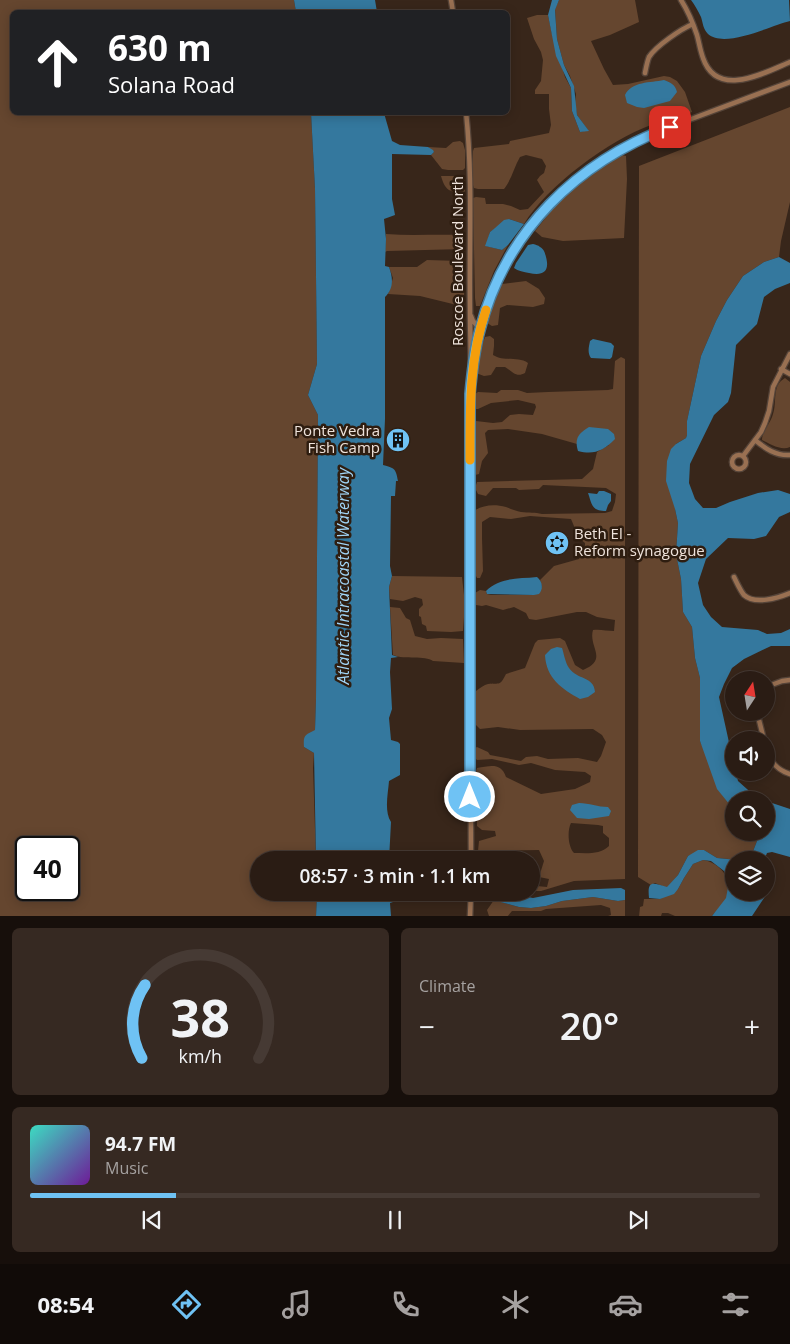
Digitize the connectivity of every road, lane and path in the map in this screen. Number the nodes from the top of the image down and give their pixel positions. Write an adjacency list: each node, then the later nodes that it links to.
1 (681, 0): 2 (street)
2 (694, 24): 3 (street); 4 (street)
3 (790, 62)
4 (645, 73)
5 (790, 82): 8 (street)
6 (466, 115): 7 (street, Roscoe Boulevard North)
7 (470, 312): 8 (street); 11 (street, Roscoe Boulevard North)
8 (480, 330): 11 (street)
9 (790, 354): 10 (street)
10 (781, 370): 12 (street); 13 (street)
11 (472, 374): 22 (street, Roscoe Boulevard North)
12 (790, 374)
13 (755, 440): 14 (street); 15 (street)
14 (790, 455)
15 (743, 456)
16 (734, 577): 17 (street)
17 (790, 593)
18 (790, 680): 19 (street)
19 (775, 684)
20 (775, 766): 21 (street)
21 (790, 774)
22 (471, 851)
23 (470, 901): 24 (street)
24 (470, 916)

